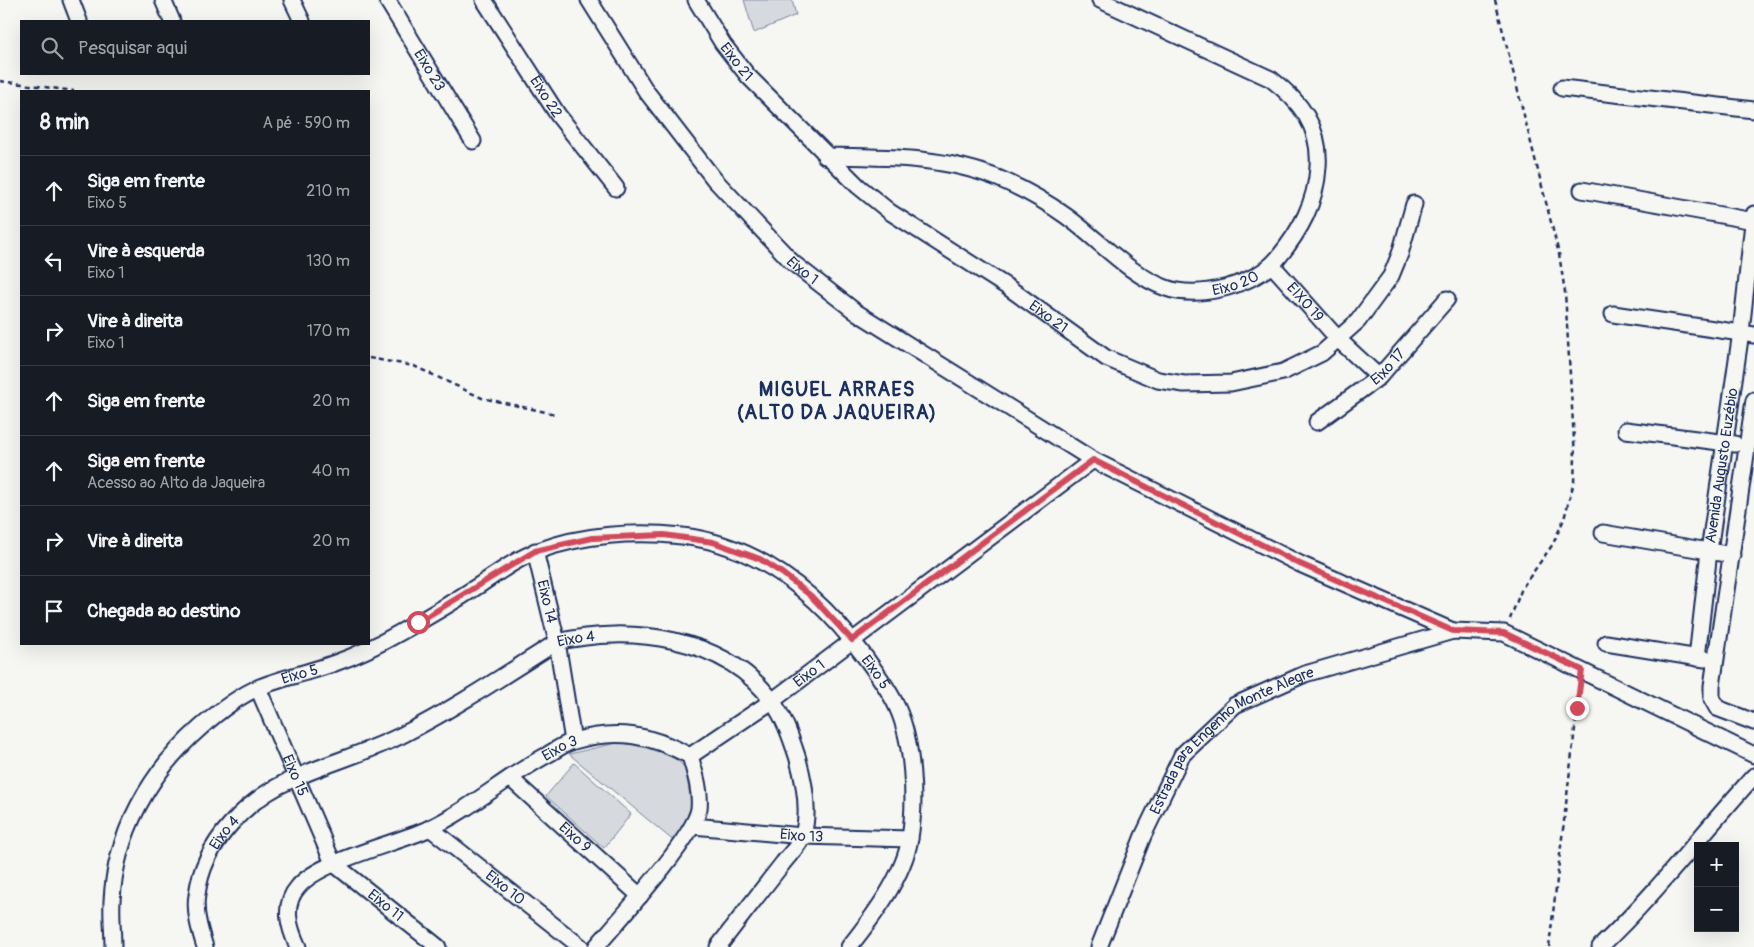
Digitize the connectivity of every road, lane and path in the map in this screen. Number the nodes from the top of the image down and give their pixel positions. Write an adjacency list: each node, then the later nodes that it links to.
1 (71, 0): 10 (street)
2 (163, 0): 11 (street)
3 (292, 0): 12 (street)
4 (387, 0): 17 (street, Eixo 23)
5 (484, 0): 19 (street, Eixo 22)
6 (589, 0): 36 (street, Eixo 1)
7 (696, 0): 18 (street, Eixo 21)
8 (1100, 0): 23 (street, Eixo 20)
9 (1495, 0): 42 (path)
10 (78, 20)
11 (172, 20)
12 (302, 20)
13 (0, 81): 15 (path)
14 (1562, 88): 16 (street)
15 (67, 90)
16 (1754, 110)
17 (473, 141)
18 (826, 156): 23 (street, Eixo 20); 27 (street, Eixo 21)
19 (616, 188)
20 (1582, 190): 22 (street)
21 (1414, 204): 27 (street, Eixo 21)
22 (1754, 219): 26 (street, Avenida Augusto Euzébio)
23 (1272, 265): 27 (street, EIXO 19)
24 (1447, 299): 29 (street, Eixo 17)
25 (1614, 314): 26 (street)
26 (1748, 333): 34 (street, Avenida Augusto Euzébio)
27 (1339, 340): 29 (street, EIXO 19)
28 (370, 358): 31 (path)
29 (1379, 377): 32 (street, Eixo 17)
30 (1754, 400): 35 (street, Avenida Augusto Euzébio)
31 (555, 414)
32 (1318, 422)
33 (1626, 430): 34 (street)
34 (1726, 443): 35 (street); 38 (street, Avenida Augusto Euzébio)
35 (1750, 446): 40 (street, Avenida Augusto Euzébio)
36 (1093, 460): 41 (street, Eixo 1); 43 (street, Eixo 1)
37 (1603, 533): 38 (street)
38 (1709, 550): 40 (street); 46 (street, Avenida Augusto Euzébio)
39 (535, 551): 43 (street, Eixo 5); 44 (street, Eixo 14); 49 (street, Eixo 5)
40 (1732, 555): 47 (street, Avenida Augusto Euzébio)
41 (1453, 631): 42 (street); 72 (street, Estrada para Engenho Monte Alegre)
42 (1504, 633): 48 (street)
43 (852, 640): 50 (street, Eixo 1); 61 (street, Eixo 5)
44 (557, 642): 50 (street, Eixo 4); 52 (street, Eixo 14); 56 (street, Eixo 4)
45 (1606, 643): 46 (street)
46 (1697, 658): 47 (street)
47 (1716, 662): 51 (street, Avenida Augusto Euzébio)
48 (1582, 670): 54 (street); 73 (path)
49 (258, 688): 56 (street, Eixo 15); 64 (street, Eixo 5)
50 (772, 700): 53 (street, Eixo 1); 60 (street, Eixo 4)
51 (1754, 722)
52 (573, 741): 53 (street, Eixo 3); 57 (street, Eixo 3)
53 (690, 756): 58 (street)
54 (1754, 756)
55 (1754, 776): 74 (street)
56 (296, 777): 62 (street, Eixo 15); 65 (street, Eixo 4)
57 (510, 778): 59 (street, Eixo 3); 63 (street, Eixo 9)
58 (692, 826): 60 (street, Eixo 13); 63 (street)
59 (430, 828): 62 (street, Eixo 3); 68 (street, Eixo 10)
60 (803, 836): 61 (street, Eixo 13); 70 (street)
61 (910, 839): 71 (street, Eixo 5)
62 (333, 863): 66 (street, Eixo 3); 67 (street, Eixo 11)
63 (640, 896): 69 (street)
64 (113, 947)
65 (205, 947)
66 (298, 947)
67 (438, 947)
68 (582, 947)
69 (596, 947)
70 (718, 947)
71 (850, 947)
72 (1099, 947)
73 (1549, 947)
74 (1600, 947)

